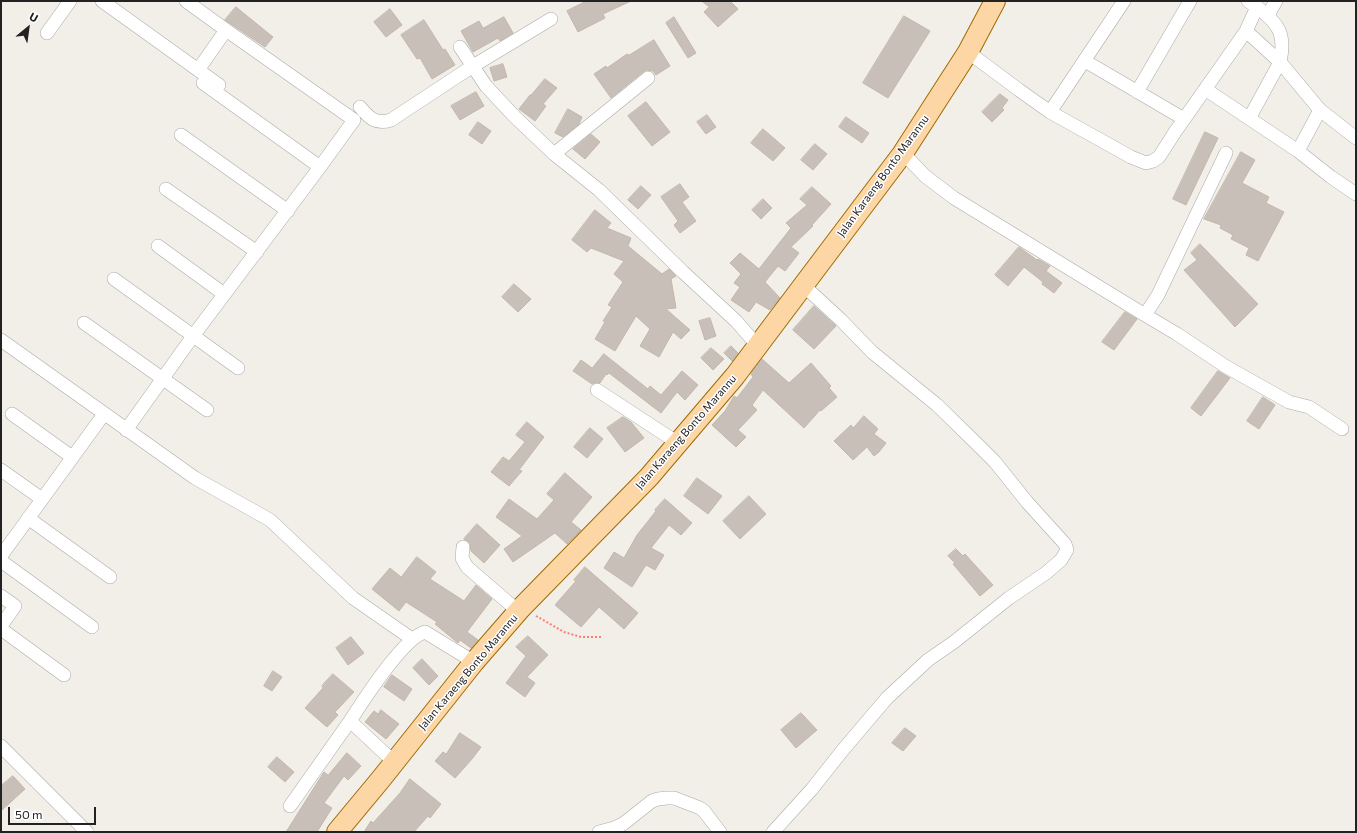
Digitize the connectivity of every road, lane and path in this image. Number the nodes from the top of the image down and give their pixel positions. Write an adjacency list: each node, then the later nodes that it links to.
1 (70, 1): 13 (street)
2 (102, 1): 19 (street)
3 (186, 1): 11 (street)
4 (995, 1): 15 (main road, Jalan Karaeng Bonto Marannu)
5 (1124, 1): 16 (street)
6 (1190, 1): 23 (street)
7 (1276, 1): 9 (street)
8 (1253, 4): 9 (street); 12 (street)
9 (1268, 15): 17 (street)
10 (550, 19): 18 (street)
11 (226, 30): 19 (street); 35 (street)
12 (1246, 31): 17 (street); 22 (street)
13 (47, 33)
14 (460, 47): 18 (street)
15 (968, 52): 26 (street); 32 (main road, Jalan Karaeng Bonto Marannu)
16 (1085, 61): 23 (street); 26 (street)
17 (1280, 62): 25 (street); 27 (street)
18 (473, 66): 24 (street); 34 (street)
19 (198, 70): 35 (street)
20 (648, 78): 34 (street)
21 (203, 83): 35 (street)
22 (1205, 89): 27 (street); 28 (street)
23 (1137, 92): 28 (street)
24 (360, 107)
25 (1320, 110): 30 (street); 31 (street)
26 (1050, 112): 28 (street)
27 (1250, 118): 31 (street)
28 (1184, 119)
29 (181, 135): 38 (street)
30 (1356, 138)
31 (1298, 151): 37 (street)
32 (903, 153): 42 (main road, Jalan Karaeng Bonto Marannu); 44 (street)
33 (1226, 153): 44 (street)
34 (554, 154): 48 (street)
35 (323, 164): 38 (street)
36 (166, 189): 40 (street)
37 (1356, 194)
38 (288, 211): 40 (street)
39 (158, 246): 43 (street)
40 (257, 252): 43 (street)
41 (114, 279): 46 (street)
42 (803, 286): 48 (main road, Jalan Karaeng Bonto Marannu); 84 (street)
43 (224, 294): 46 (street)
44 (1145, 315): 55 (street)
45 (84, 323): 50 (street)
46 (193, 336): 49 (street); 50 (street)
47 (1, 340): 54 (street)
48 (757, 345): 57 (main road, Jalan Karaeng Bonto Marannu)
49 (238, 368)
50 (163, 379): 52 (street); 56 (street)
51 (597, 390): 57 (street)
52 (207, 410)
53 (12, 414): 58 (street)
54 (104, 414): 56 (street); 58 (street)
55 (1342, 429)
56 (126, 430): 73 (street)
57 (678, 444): 68 (main road, Jalan Karaeng Bonto Marannu)
58 (72, 457): 60 (street)
59 (1, 470): 60 (street)
60 (42, 499): 61 (street)
61 (28, 518): 62 (street); 66 (street)
62 (6, 539): 64 (street)
63 (463, 548): 68 (street)
64 (1, 556)
65 (1, 561): 70 (street)
66 (110, 577)
67 (1, 596): 69 (street)
68 (520, 609): 72 (path); 74 (main road, Jalan Karaeng Bonto Marannu)
69 (1, 626)
70 (92, 627)
71 (1, 629): 75 (street)
72 (602, 637)
73 (412, 639): 74 (street); 76 (street)
74 (474, 662): 78 (main road, Jalan Karaeng Bonto Marannu)
75 (64, 674)
76 (350, 721): 78 (street); 79 (street)
77 (1, 746): 80 (street)
78 (394, 762): 81 (main road, Jalan Karaeng Bonto Marannu)
79 (290, 806)
80 (87, 832)
81 (337, 832)
82 (599, 832): 83 (street)
83 (720, 832)
84 (774, 832)

